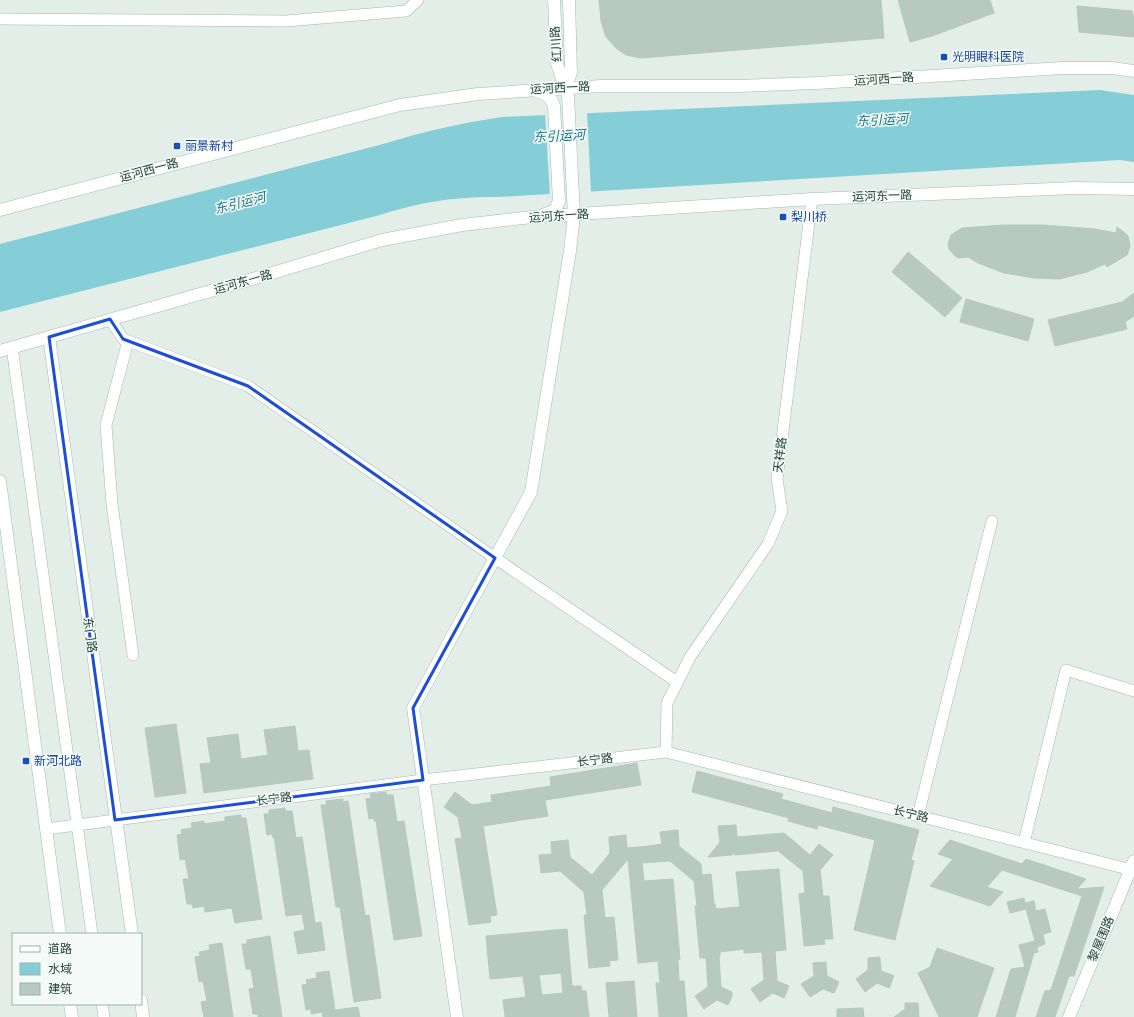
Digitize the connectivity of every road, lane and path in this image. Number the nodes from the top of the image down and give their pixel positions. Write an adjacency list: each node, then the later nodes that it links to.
1 (418, 0): 4 (street)
2 (554, 0): 6 (street, 红川路)
3 (569, 0): 6 (street, 红川路)
4 (0, 19)
5 (1134, 71): 6 (street, 运河西一路)
6 (566, 88): 7 (street, 运河西一路); 11 (street, 红川路)
7 (528, 89): 10 (street, 运河西一路); 12 (street)
8 (1134, 189): 9 (street, 运河东一路)
9 (812, 199): 11 (street, 运河东一路); 22 (street, 天祥路)
10 (0, 210)
11 (574, 215): 12 (street, 运河东一路); 20 (street, 红川路)
12 (532, 218): 13 (street, 运河东一路)
13 (110, 319): 14 (street, 运河东一路); 15 (street)
14 (49, 337): 16 (street, 运河东一路); 27 (street, 东门路)
15 (128, 341): 20 (street); 21 (street)
16 (12, 347): 17 (street, 运河东一路); 28 (street)
17 (0, 350)
18 (0, 481): 29 (street)
19 (992, 521): 26 (street)
20 (495, 558): 22 (street); 25 (street, 红川路)
21 (133, 655)
22 (677, 682): 24 (street, 天祥路)
23 (1134, 691): 30 (street)
24 (666, 752): 25 (street, 长宁路); 26 (street, 长宁路)
25 (423, 780): 27 (street, 长宁路); 41 (street, 红川路)
26 (918, 816): 30 (street, 长宁路)
27 (115, 820): 28 (street, 长宁路); 34 (street, 东门路)
28 (77, 824): 29 (street, 长宁路); 33 (street)
29 (46, 829): 32 (street)
30 (1024, 843): 31 (street, 长宁路)
31 (1133, 866): 42 (street, 黎屋围路)
32 (60, 933)
33 (92, 933)
34 (132, 933)
35 (70, 1005): 38 (street)
36 (102, 1005): 39 (street)
37 (142, 1005): 40 (street)
38 (72, 1017)
39 (104, 1017)
40 (143, 1017)
41 (457, 1017)
42 (1069, 1017)

